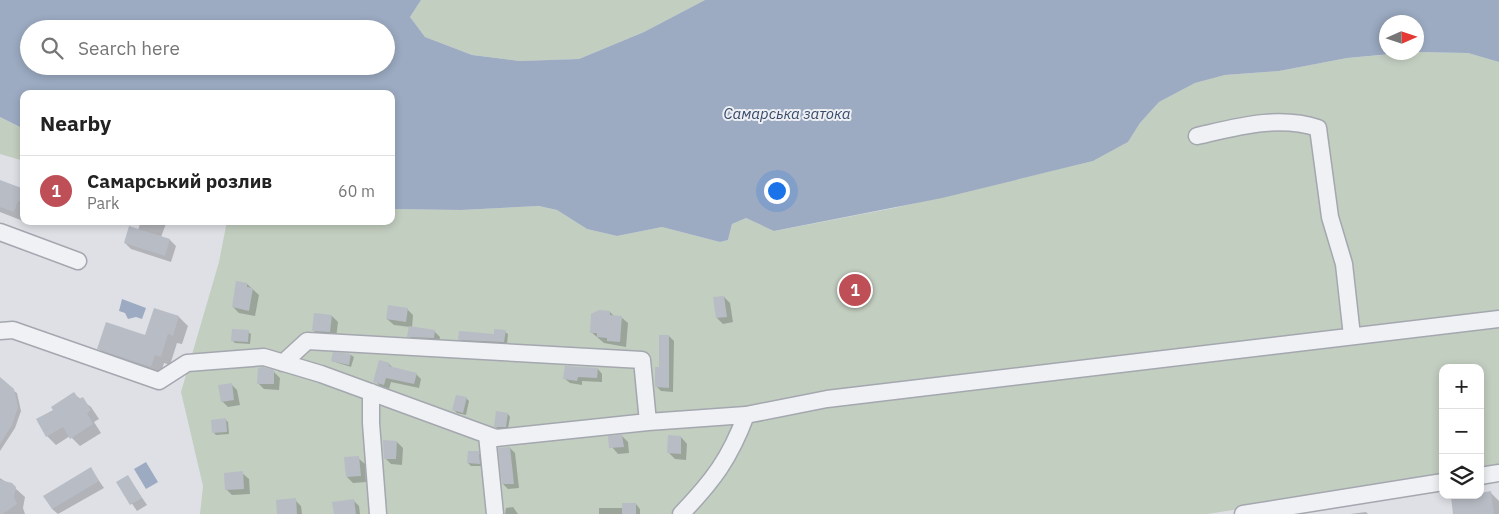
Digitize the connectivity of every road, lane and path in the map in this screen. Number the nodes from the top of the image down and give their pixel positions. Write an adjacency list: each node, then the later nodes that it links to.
1 (1197, 136): 6 (street)
2 (0, 232): 3 (street)
3 (78, 261)
4 (1499, 319): 6 (street)
5 (0, 331): 7 (street)
6 (1352, 336): 9 (street)
7 (283, 362): 8 (street); 10 (street)
8 (371, 392): 11 (street); 15 (street)
9 (746, 415): 10 (street); 17 (street)
10 (648, 422): 11 (street)
11 (487, 435): 16 (street)
12 (1499, 473): 13 (street)
13 (1484, 475)
14 (1439, 483): 18 (street)
15 (378, 514)
16 (495, 514)
17 (681, 514)
18 (1243, 514)

